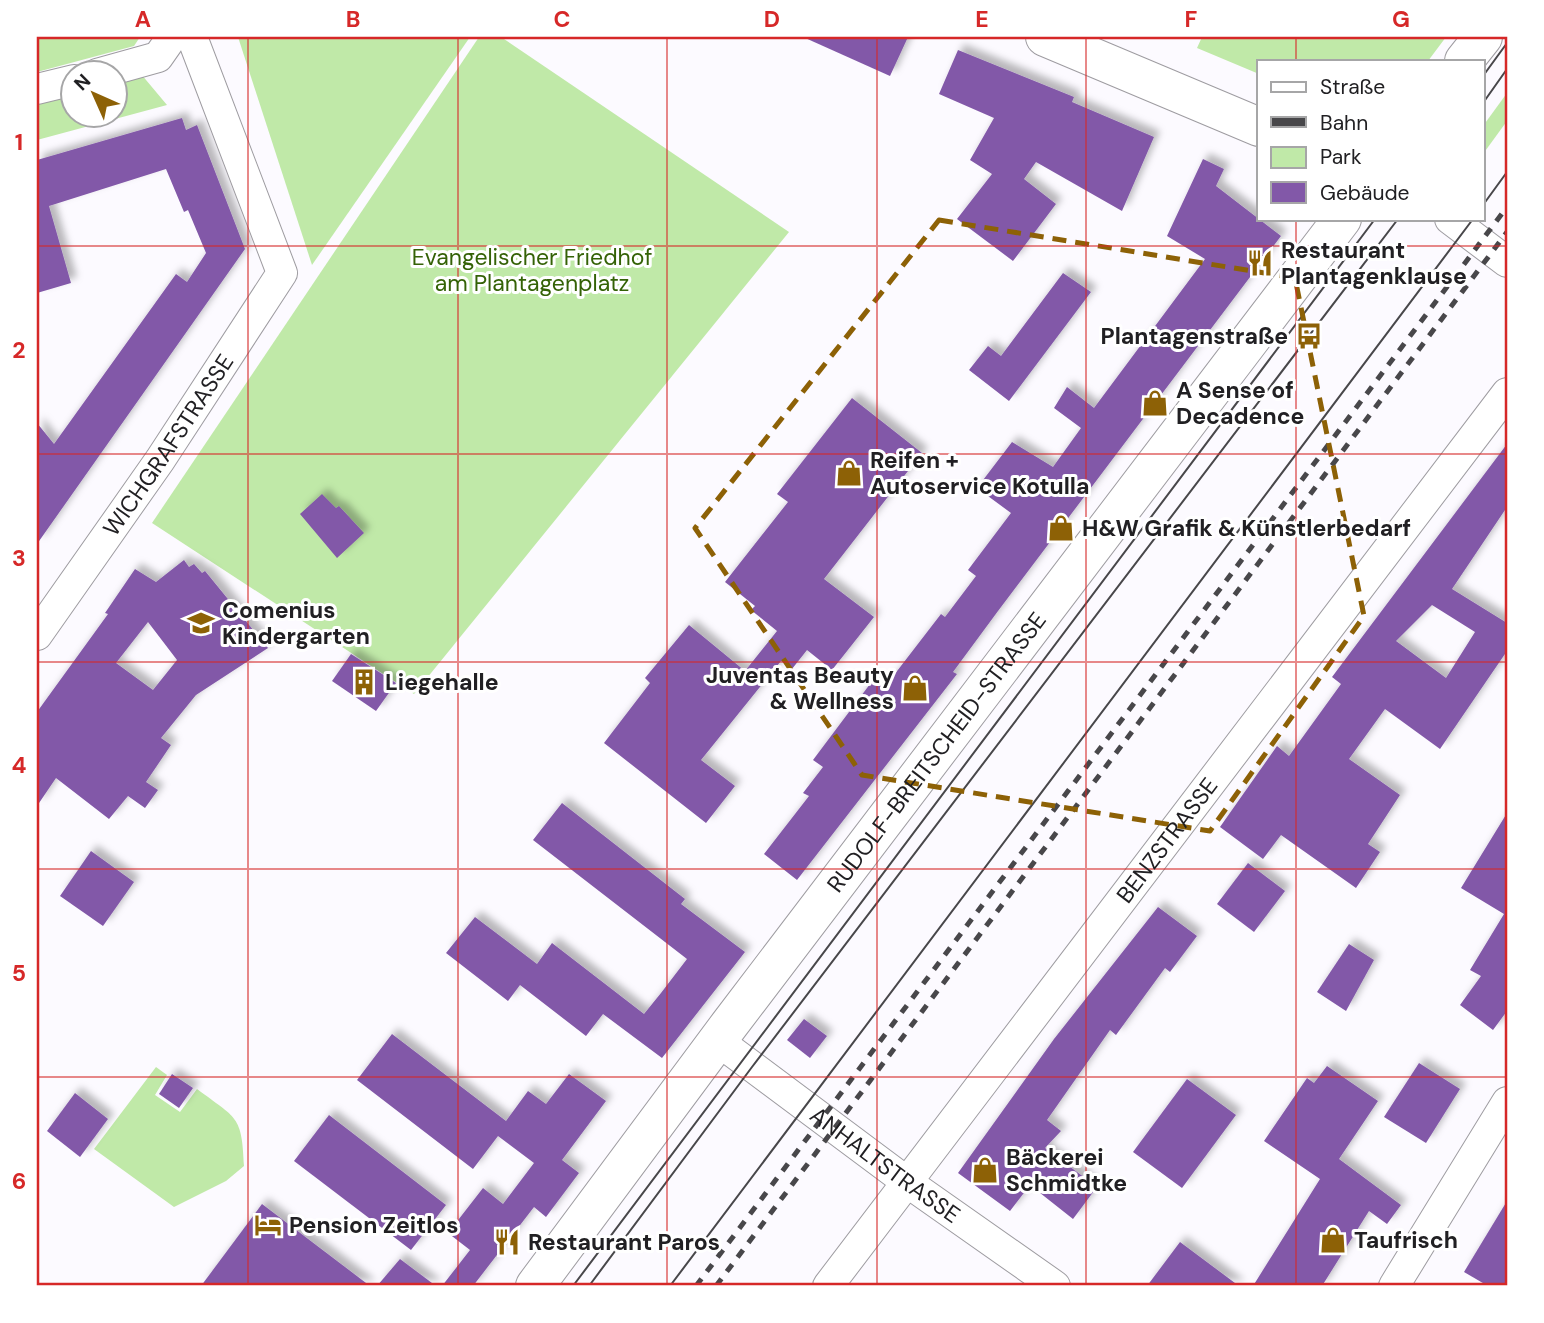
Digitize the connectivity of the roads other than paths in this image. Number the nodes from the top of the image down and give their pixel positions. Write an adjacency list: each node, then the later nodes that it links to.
1 (172, 37): 6 (street)
2 (192, 37): 14 (street, WICHGRAFSTRASSE)
3 (1045, 37): 9 (street)
4 (1483, 37): 5 (street)
5 (1465, 60)
6 (130, 65)
7 (60, 83): 8 (street)
8 (37, 89)
9 (1257, 126)
10 (1341, 220): 15 (street, RUDOLF-BREITSCHEID-STRASSE)
11 (1451, 220): 12 (street)
12 (1507, 262)
13 (1507, 393): 17 (street, BENZSTRASSE)
14 (37, 635)
15 (718, 1041): 17 (street, ANHALTSTRASSE); 18 (street, RUDOLF-BREITSCHEID-STRASSE)
16 (1507, 1102): 21 (street)
17 (906, 1182): 19 (street, BENZSTRASSE); 20 (street, ANHALTSTRASSE)
18 (535, 1286)
19 (828, 1286)
20 (1055, 1286)
21 (1394, 1286)

